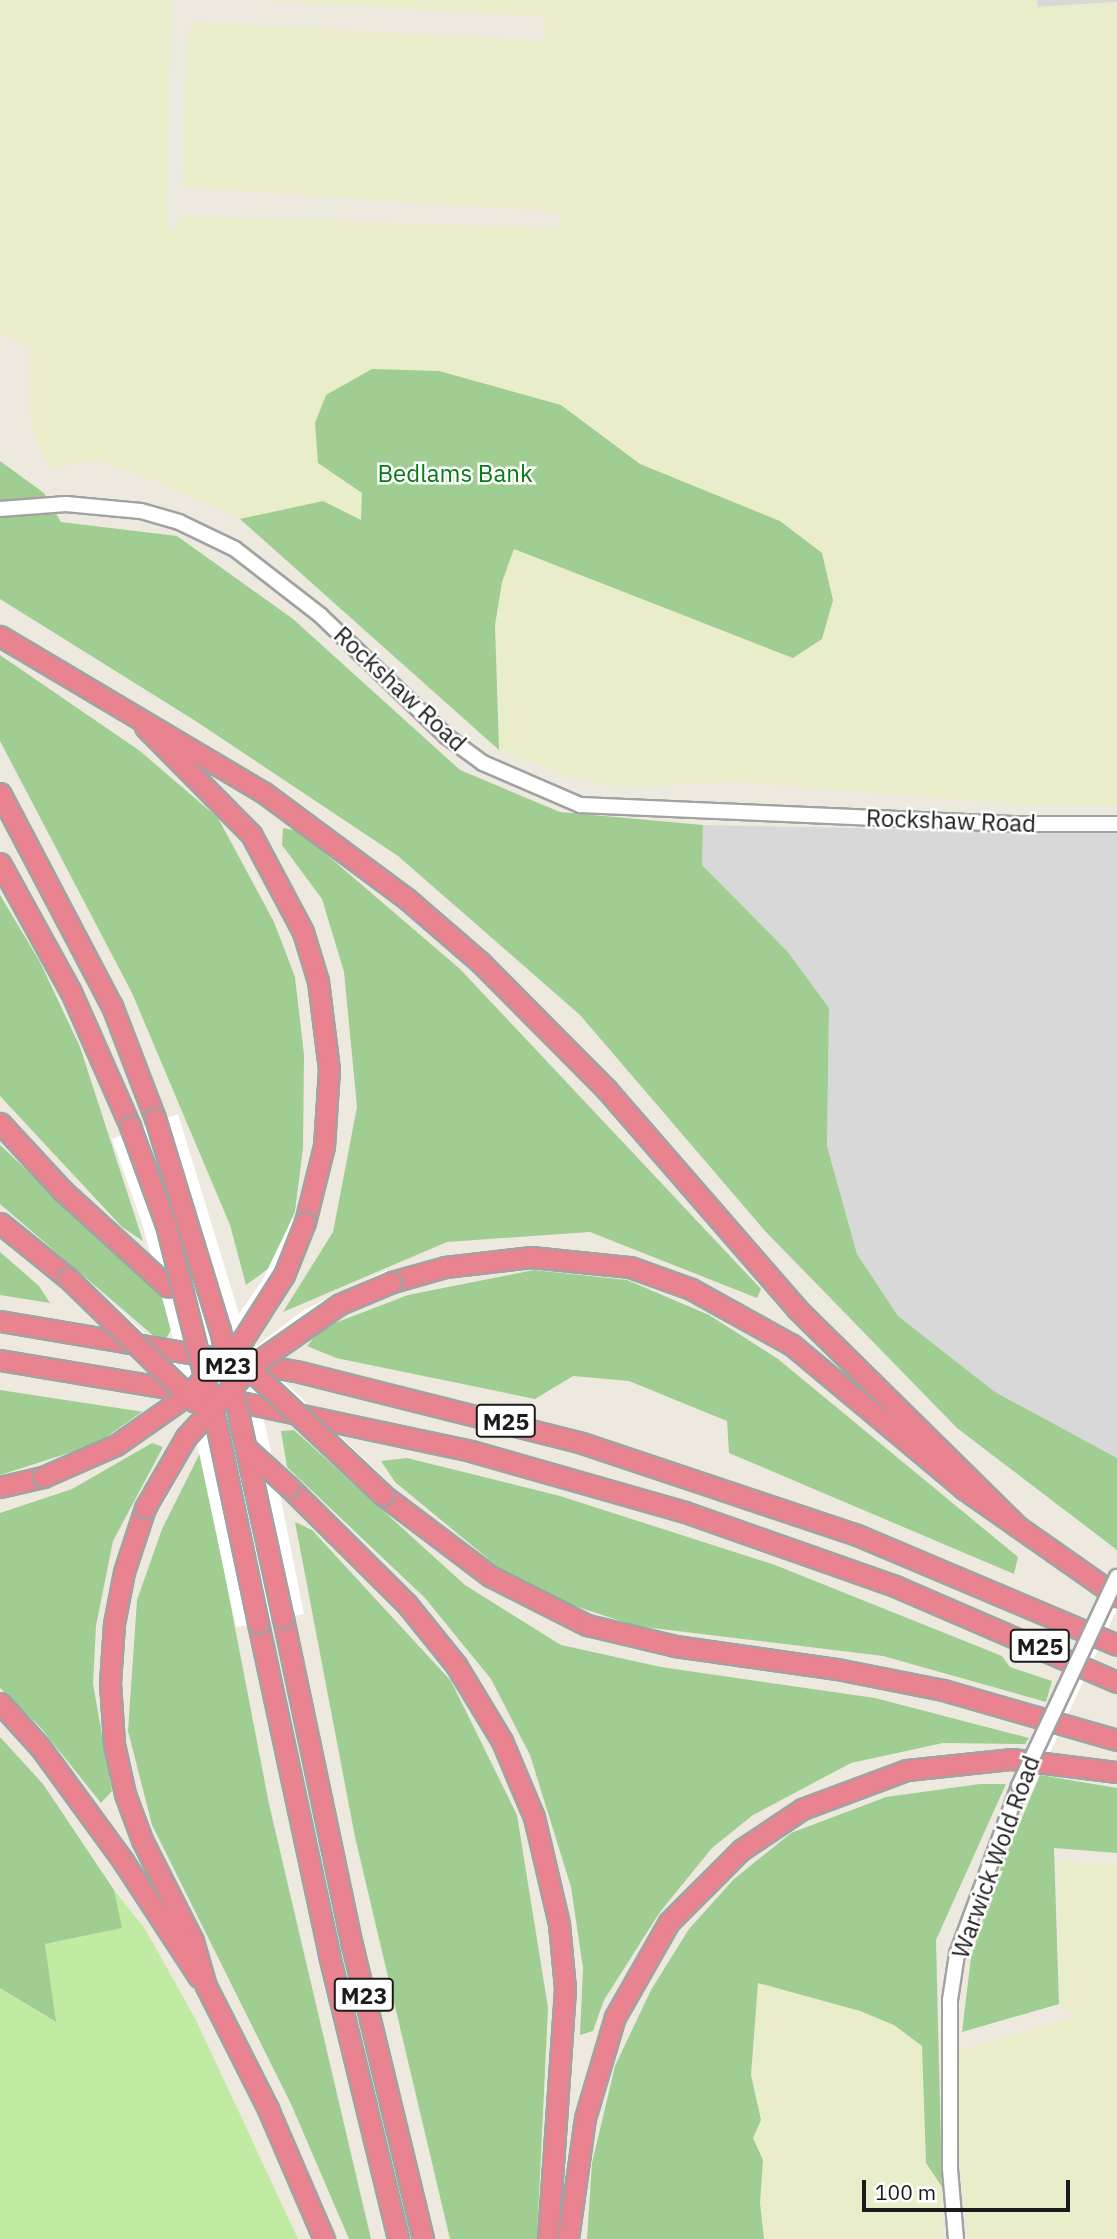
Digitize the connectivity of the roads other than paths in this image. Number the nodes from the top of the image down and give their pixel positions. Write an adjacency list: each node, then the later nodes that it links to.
1 (0, 509): 5 (street, Rockshaw Road)
2 (0, 635): 3 (highway)
3 (142, 723): 11 (highway, bridge); 12 (highway)
4 (0, 793): 23 (highway, M23, bridge)
5 (1117, 824)
6 (0, 863): 22 (highway, M23, bridge)
7 (0, 1123): 18 (highway, bridge)
8 (0, 1223): 24 (highway, bridge)
9 (0, 1321): 15 (highway, M25)
10 (0, 1360): 16 (highway, M25)
11 (0, 1487)
12 (1017, 1526): 14 (highway); 20 (highway, bridge)
13 (1117, 1577): 26 (street, Warwick Wold Road, bridge)
14 (1117, 1596)
15 (1117, 1645)
16 (1117, 1682)
17 (0, 1703): 20 (highway)
18 (1117, 1740)
19 (1117, 1772): 25 (highway)
20 (206, 1986): 21 (highway)
21 (324, 2239)
22 (398, 2239)
23 (423, 2239)
24 (548, 2239)
25 (568, 2239)
26 (956, 2239)

